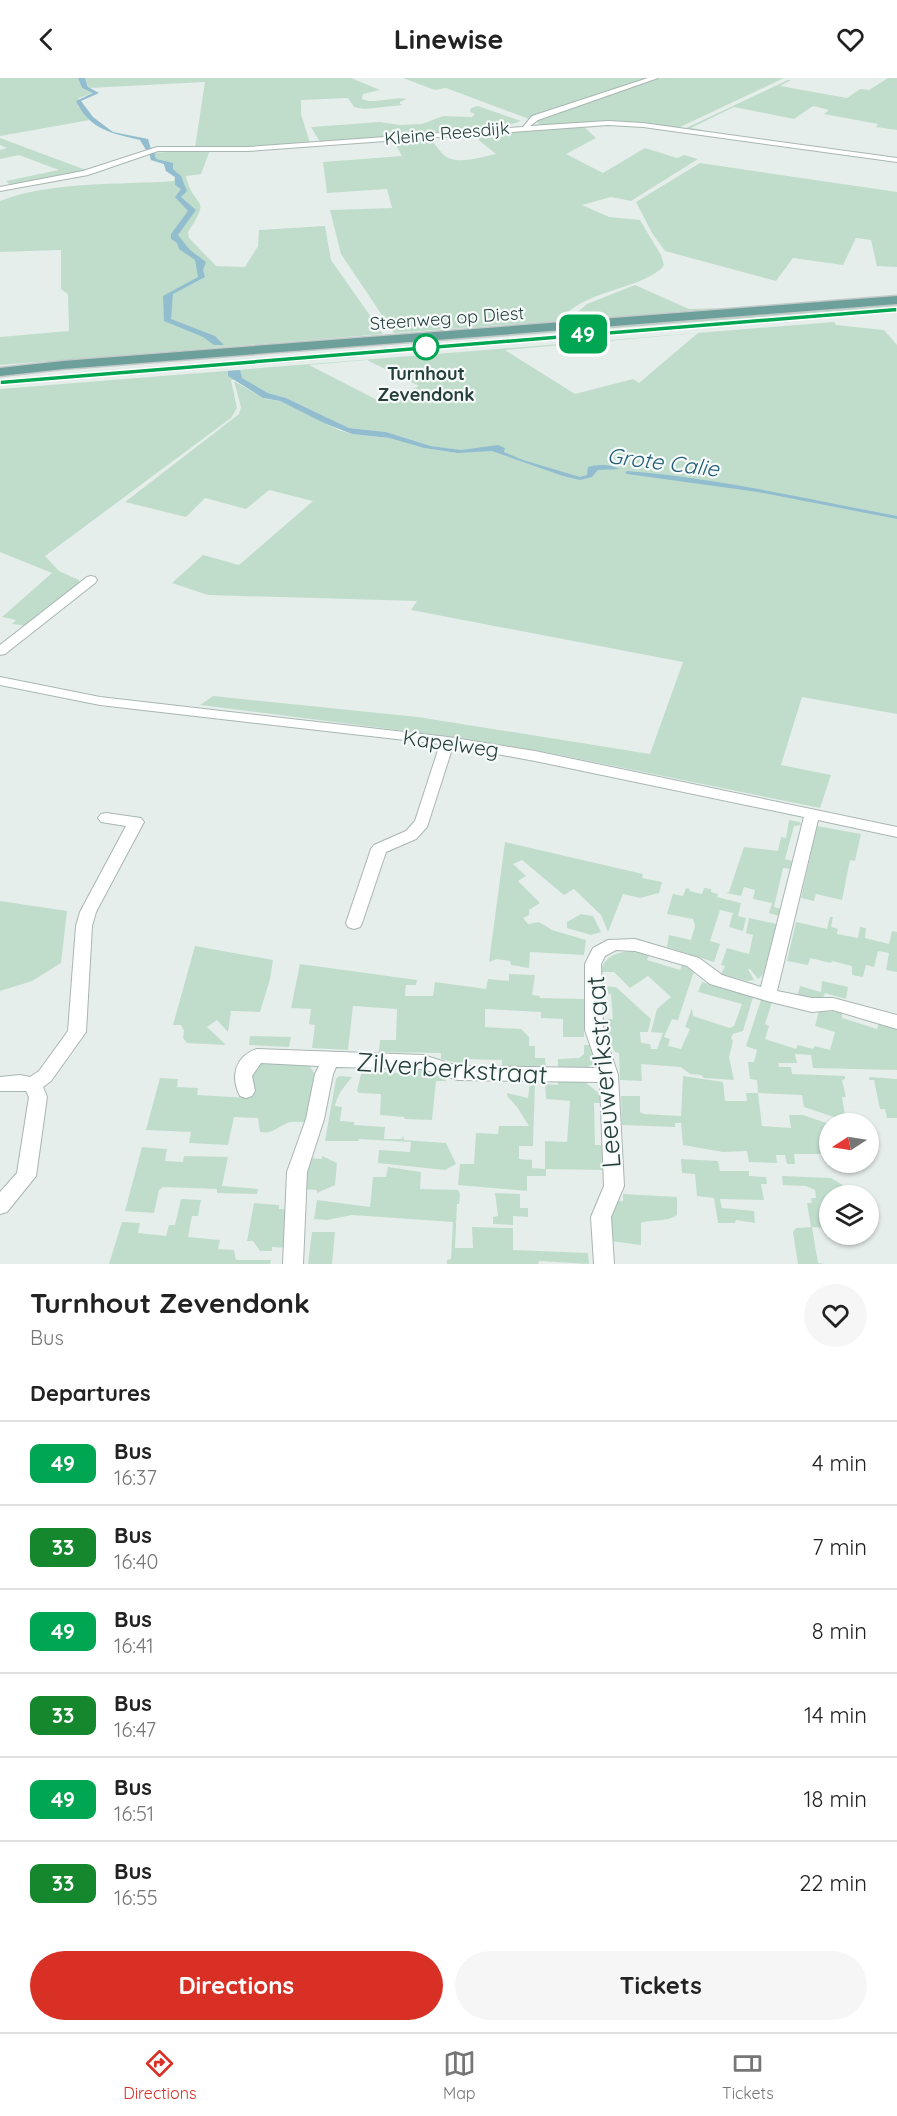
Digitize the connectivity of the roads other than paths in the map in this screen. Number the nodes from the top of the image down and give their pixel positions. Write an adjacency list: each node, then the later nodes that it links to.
1 (655, 78): 2 (street)
2 (525, 127): 3 (street, Kleine Reesdijk); 4 (street, Kleine Reesdijk)
3 (897, 160)
4 (0, 189)
5 (897, 300): 7 (main road, Steenweg op Diest)
6 (897, 310): 7 (main road, Steenweg op Diest)
7 (395, 345): 8 (main road, Steenweg op Diest); 9 (main road, Steenweg op Diest)
8 (0, 372)
9 (0, 382)
10 (91, 580): 11 (street)
11 (0, 651)
12 (0, 681): 13 (street, Kapelweg)
13 (448, 741): 14 (street, Kapelweg); 17 (street)
14 (812, 814): 16 (street, Kapelweg); 18 (street)
15 (106, 818): 23 (street)
16 (897, 832)
17 (354, 923)
18 (767, 995): 19 (street, Leeuwerikstraat); 21 (street, Leeuwerikstraat)
19 (897, 1022)
20 (331, 1060): 21 (street, Zilverberkstraat); 24 (street, Zilverberkstraat); 26 (street, Zilverberkstraat)
21 (609, 1075): 27 (street, Leeuwerikstraat)
22 (0, 1084): 23 (street)
23 (33, 1086): 25 (street)
24 (246, 1091)
25 (0, 1206)
26 (293, 1264)
27 (604, 1264)

